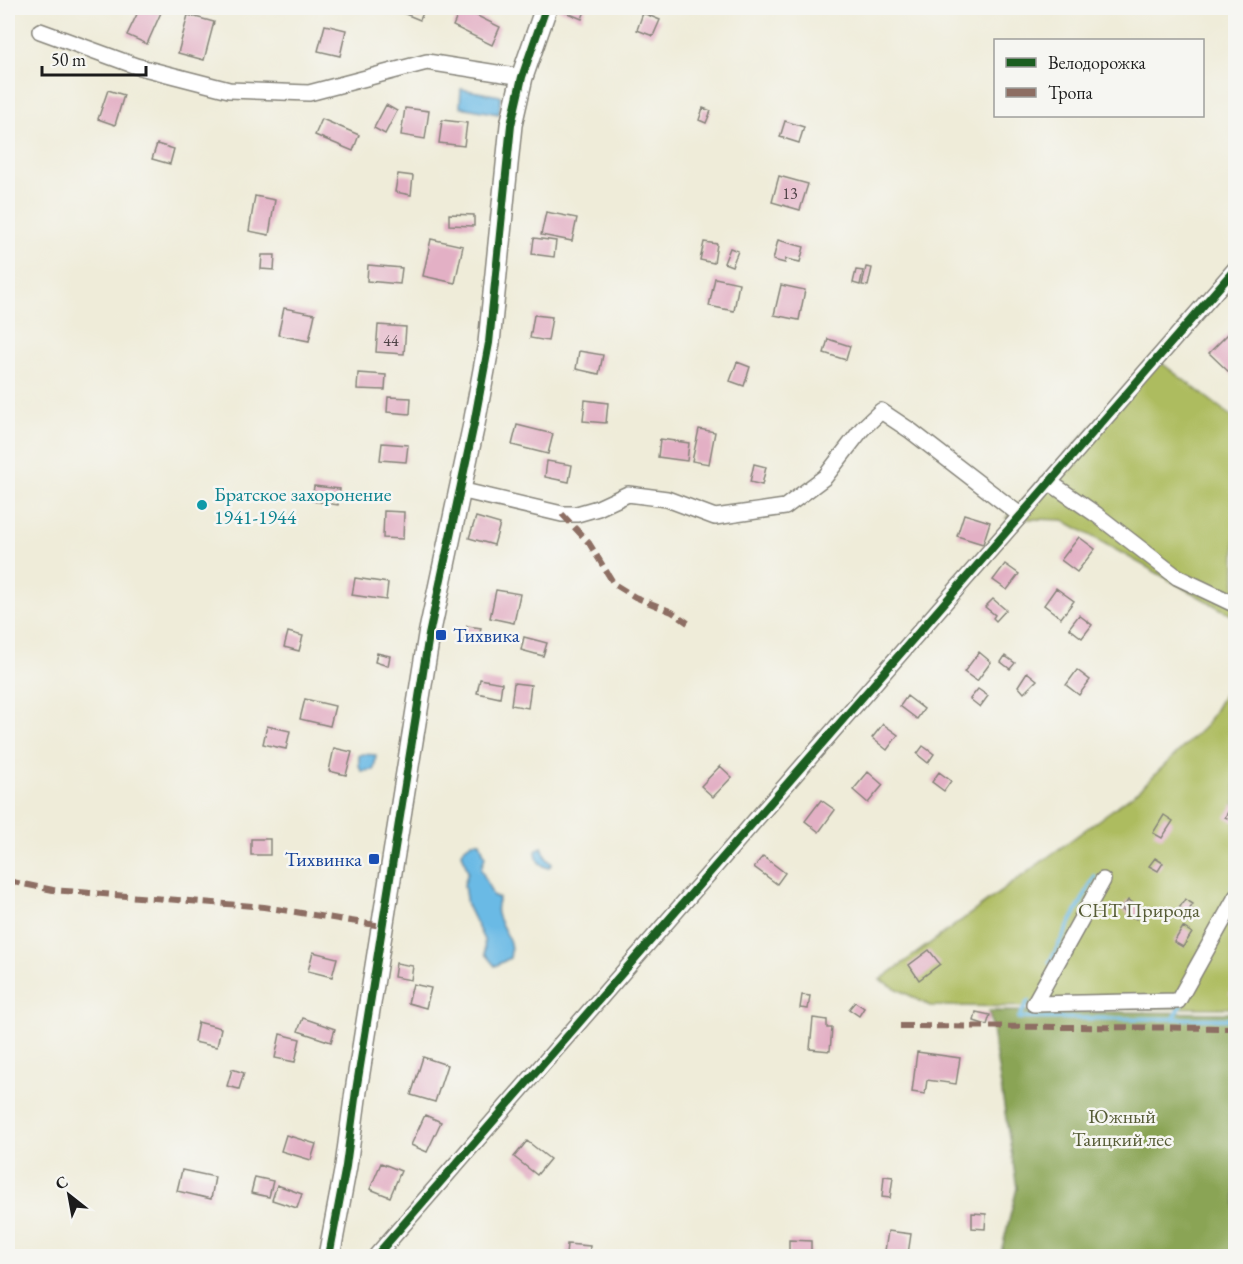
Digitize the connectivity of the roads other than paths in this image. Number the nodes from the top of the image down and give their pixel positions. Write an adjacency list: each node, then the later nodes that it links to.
1 (546, 8): 3 (street)
2 (40, 31): 3 (street)
3 (522, 77): 6 (street)
4 (1236, 268): 5 (street)
5 (1049, 482): 7 (street); 8 (street)
6 (460, 490): 7 (street); 11 (street)
7 (1020, 515): 12 (street)
8 (1236, 605)
9 (1102, 880): 10 (street)
10 (1236, 897)
11 (329, 1257)
12 (376, 1257)

